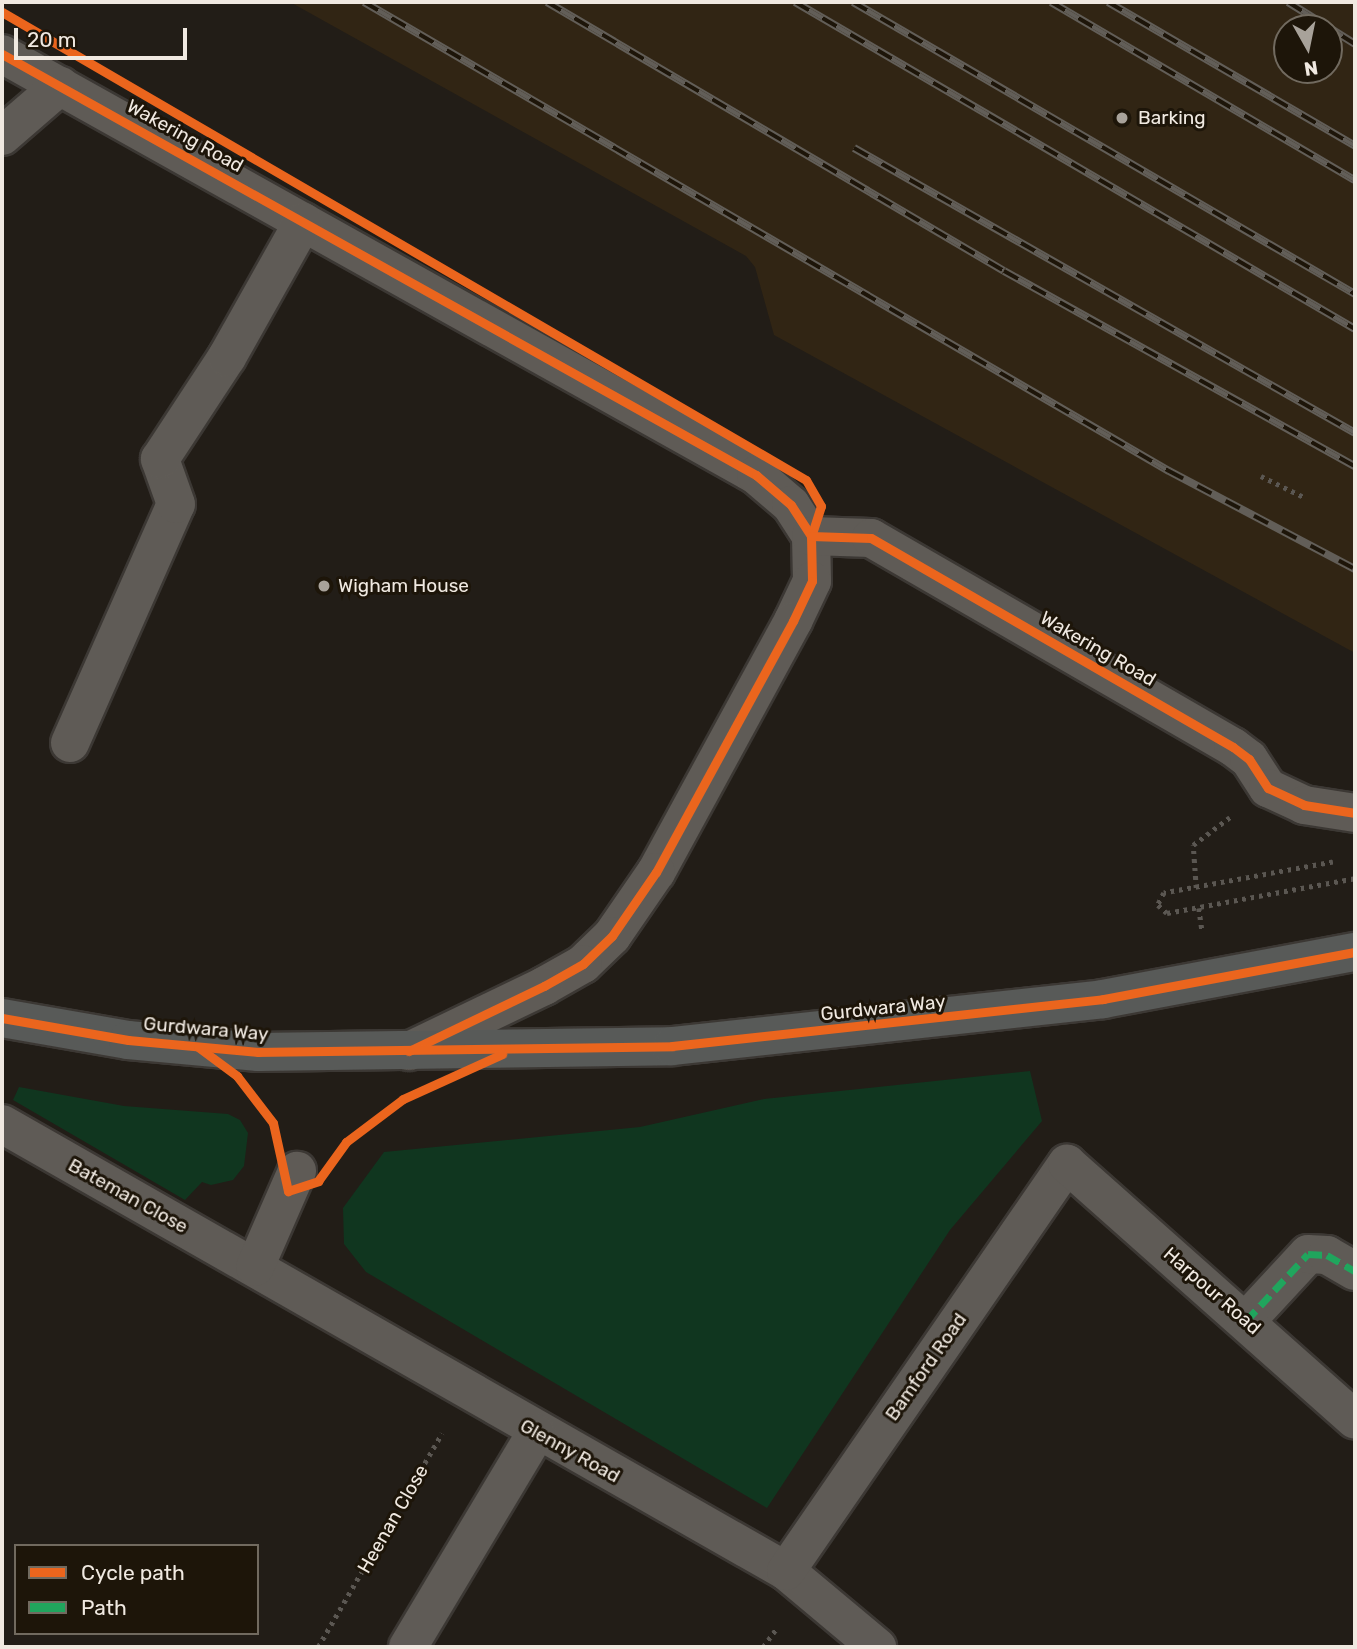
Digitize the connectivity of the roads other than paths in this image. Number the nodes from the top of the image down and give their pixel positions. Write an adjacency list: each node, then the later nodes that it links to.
1 (2, 54): 2 (street, Wakering Road)
2 (60, 86): 3 (street); 4 (street, Wakering Road)
3 (2, 136)
4 (303, 222): 5 (street, Wakering Road); 6 (street)
5 (811, 536): 7 (street, Wakering Road); 10 (street, Gurdwara Way)
6 (70, 743)
7 (1355, 813)
8 (1355, 952): 10 (main road, Gurdwara Way)
9 (2, 1018): 10 (main road, Gurdwara Way)
10 (410, 1051)
11 (2, 1124): 14 (street, Bateman Close)
12 (1067, 1164): 16 (street, Harpour Road); 19 (street, Bamford Road)
13 (297, 1171): 14 (street)
14 (255, 1267): 18 (street, Glenny Road)
15 (1355, 1271): 16 (street)
16 (1246, 1321): 17 (street, Harpour Road)
17 (1355, 1420)
18 (536, 1433): 19 (street, Glenny Road); 20 (street)
19 (786, 1571): 21 (street, Glenny Road)
20 (408, 1647)
21 (877, 1647)

